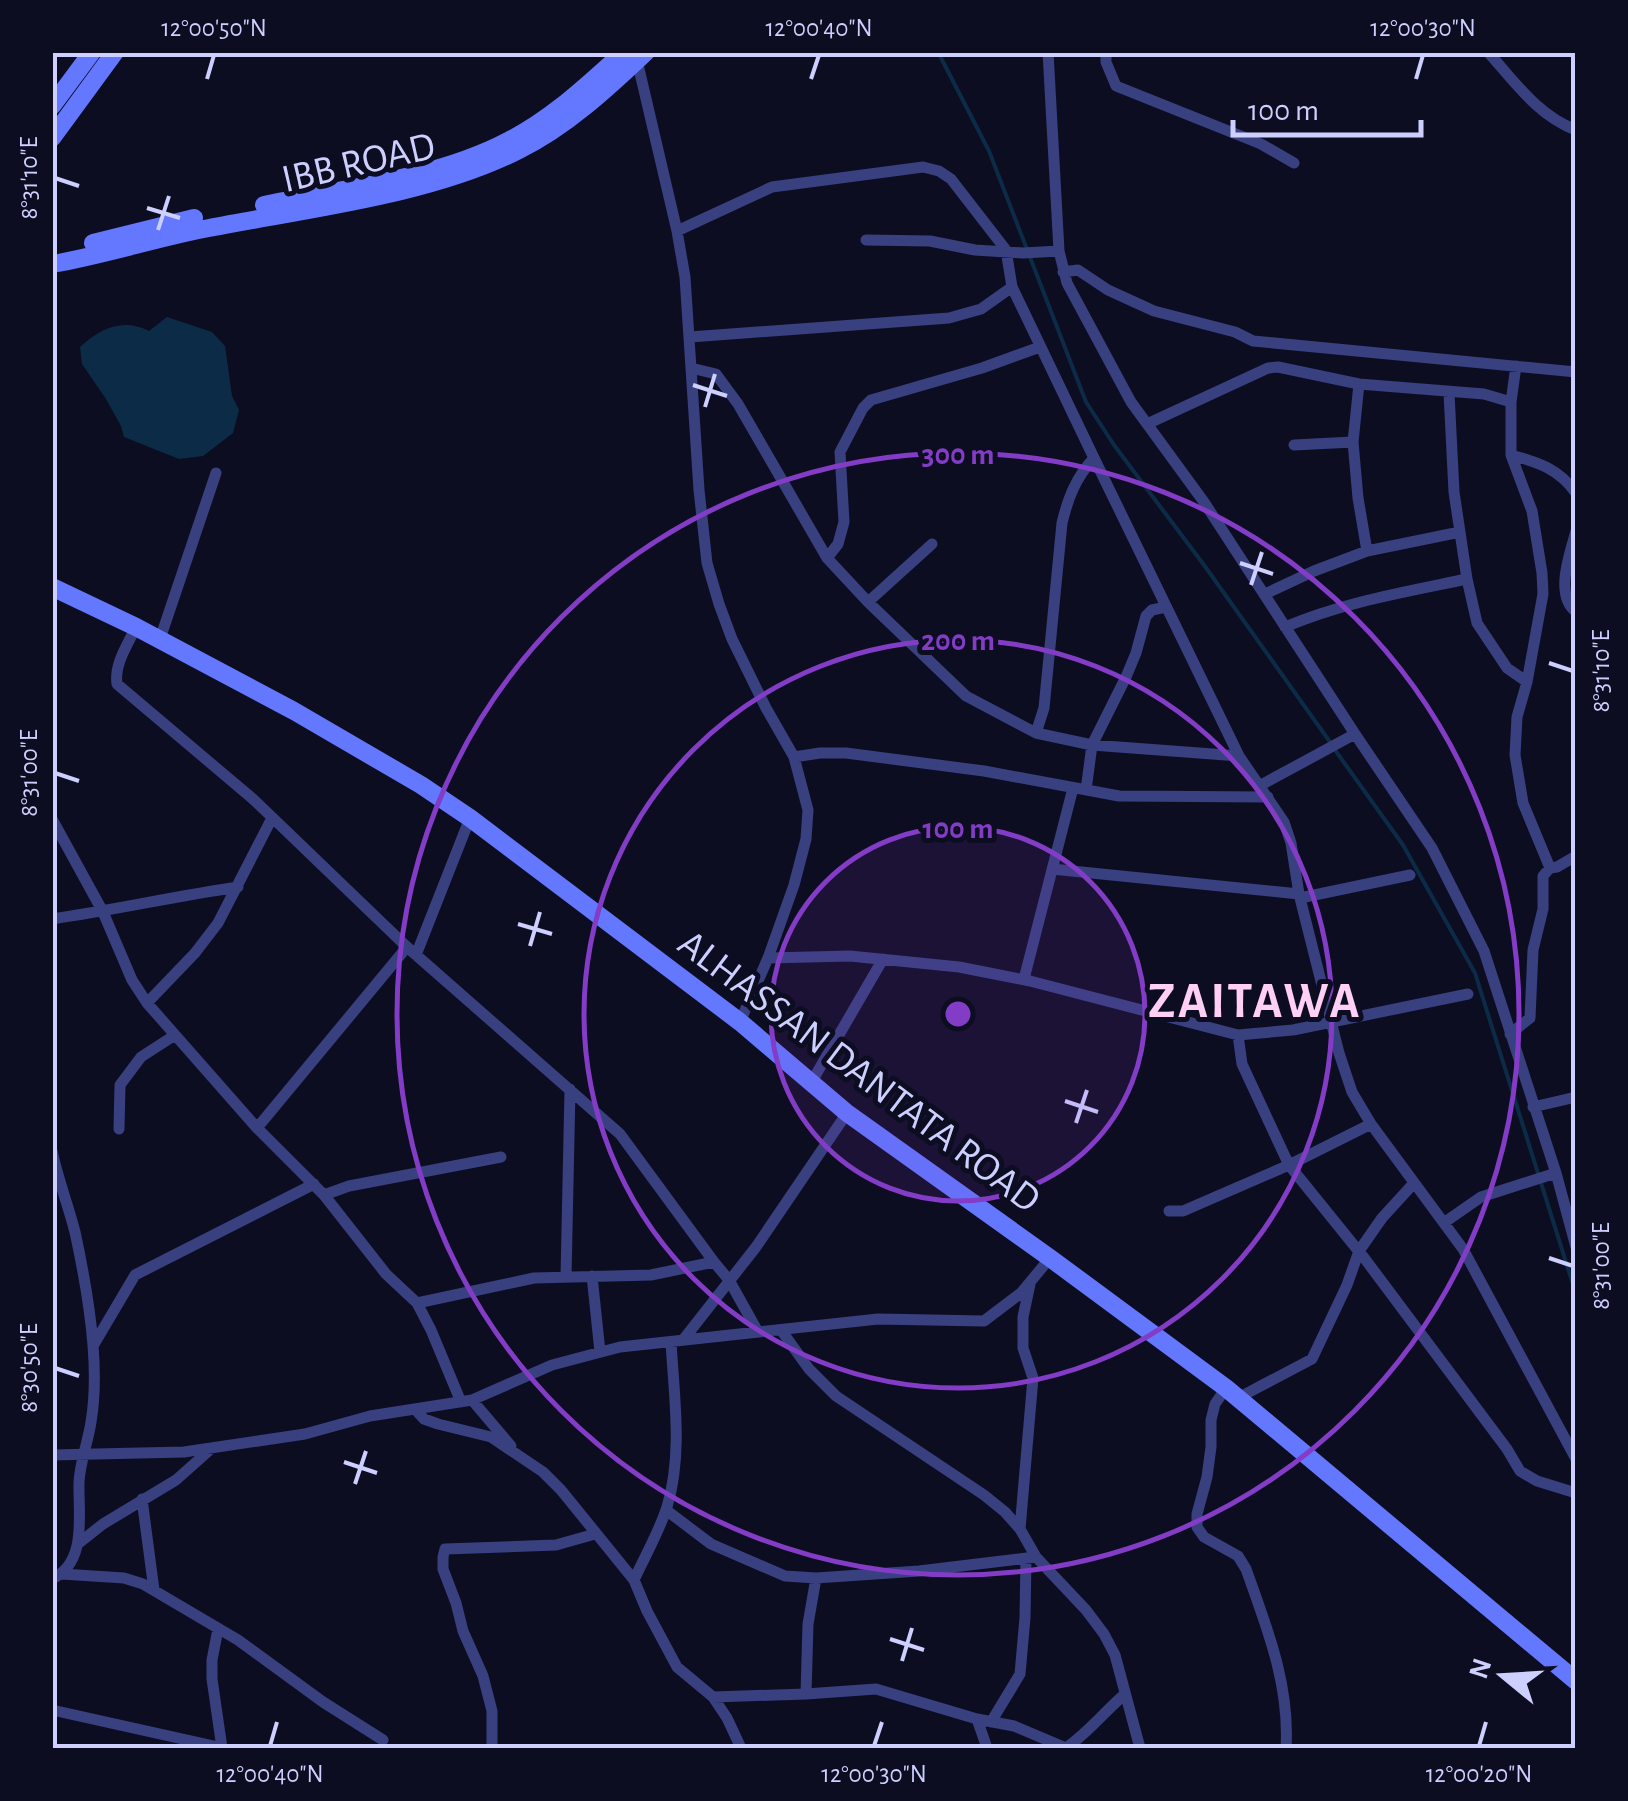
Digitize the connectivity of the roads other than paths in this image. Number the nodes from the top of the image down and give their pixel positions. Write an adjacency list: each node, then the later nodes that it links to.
1 (92, 52): 7 (street)
2 (115, 52): 9 (street)
3 (1048, 52): 14 (street)
4 (1106, 52): 10 (street)
5 (1488, 52): 8 (street)
6 (636, 54): 11 (street); 15 (street, IBB ROAD); 16 (street, IBB ROAD)
7 (52, 106)
8 (1576, 130)
9 (52, 138)
10 (1294, 163)
11 (677, 230): 13 (street); 19 (street)
12 (866, 240): 13 (street)
13 (1006, 250): 14 (street); 18 (street)
14 (1059, 250): 17 (street)
15 (52, 252)
16 (52, 264)
17 (1063, 272): 21 (street); 27 (street)
18 (1012, 287): 19 (street); 20 (street)
19 (690, 336): 22 (street)
20 (1040, 347): 31 (street); 38 (street)
21 (1516, 366): 23 (street); 26 (street)
22 (691, 368): 38 (street); 53 (street)
23 (1576, 372)
24 (1359, 384): 25 (street); 27 (street); 28 (street)
25 (1449, 392): 26 (street); 35 (street)
26 (1512, 402): 30 (street)
27 (1147, 424): 41 (street)
28 (1353, 442): 29 (street); 37 (street)
29 (1294, 445)
30 (1510, 455): 33 (street); 48 (street)
31 (1094, 458): 43 (street); 49 (street)
32 (216, 473): 47 (street)
33 (1576, 493)
34 (1576, 531): 44 (street)
35 (1460, 532): 37 (street); 39 (street)
36 (932, 544): 42 (street)
37 (1367, 551): 41 (street)
38 (826, 558): 42 (street)
39 (1467, 579): 46 (street); 48 (street)
40 (52, 588): 45 (street, ALHASSAN DANTATA ROAD)
41 (1265, 594): 46 (street)
42 (868, 602): 49 (street)
43 (1166, 607): 51 (street); 52 (street)
44 (1576, 612)
45 (136, 627): 47 (street, ALHASSAN DANTATA ROAD); 57 (street)
46 (1285, 627): 50 (street)
47 (160, 640): 58 (street, ALHASSAN DANTATA ROAD)
48 (1527, 682): 60 (street)
49 (1036, 733): 51 (street)
50 (1351, 736): 55 (street); 75 (street)
51 (1092, 745): 52 (street); 54 (street)
52 (1239, 756): 55 (street)
53 (794, 757): 54 (street); 68 (street)
54 (1079, 789): 55 (street); 61 (street)
55 (1264, 791): 64 (street)
56 (52, 818): 65 (street)
57 (272, 818): 63 (street); 67 (street)
58 (470, 818): 67 (street); 73 (street, ALHASSAN DANTATA ROAD)
59 (1576, 856): 60 (street)
60 (1550, 868): 75 (street)
61 (1052, 869): 64 (street); 70 (street)
62 (1410, 875): 64 (street)
63 (238, 887): 65 (street); 72 (street)
64 (1300, 896): 74 (street)
65 (103, 912): 66 (street); 72 (street)
66 (52, 919)
67 (412, 951): 79 (street); 85 (street)
68 (768, 958): 69 (street); 73 (street)
69 (883, 959): 70 (street); 78 (street)
70 (1024, 980): 77 (street)
71 (1468, 994): 74 (street)
72 (147, 1003): 76 (street)
73 (740, 1022): 78 (street, ALHASSAN DANTATA ROAD)
74 (1332, 1022): 77 (street); 83 (street)
75 (1510, 1034): 81 (street)
76 (175, 1035): 84 (street); 85 (street)
77 (1238, 1035): 88 (street)
78 (811, 1082): 82 (street, ALHASSAN DANTATA ROAD)
79 (570, 1089): 98 (street); 100 (street)
80 (1576, 1097): 81 (street)
81 (1533, 1107): 89 (street)
82 (847, 1113): 97 (street, ALHASSAN DANTATA ROAD); 101 (street)
83 (1371, 1124): 88 (street); 90 (street)
84 (119, 1128)
85 (257, 1128): 91 (street)
86 (52, 1151): 107 (street)
87 (501, 1156): 92 (street)
88 (1289, 1164): 93 (street); 96 (street)
89 (1552, 1175): 94 (street); 95 (street)
90 (1414, 1182): 94 (street); 96 (street)
91 (314, 1184): 92 (street); 107 (street)
92 (324, 1195): 103 (street)
93 (1169, 1211)
94 (1445, 1222): 117 (street)
95 (1576, 1247)
96 (1359, 1251): 109 (street); 118 (street)
97 (1050, 1258): 102 (street); 109 (street, ALHASSAN DANTATA ROAD)
98 (714, 1262): 99 (street); 101 (street)
99 (592, 1276): 100 (street); 108 (street)
100 (566, 1277): 103 (street)
101 (729, 1280): 105 (street); 106 (street)
102 (1030, 1284): 104 (street); 121 (street)
103 (417, 1303): 110 (street)
104 (781, 1330): 105 (street); 121 (street)
105 (758, 1332): 106 (street)
106 (677, 1341): 108 (street); 120 (street)
107 (93, 1346): 116 (street)
108 (600, 1352): 110 (street)
109 (1232, 1393): 130 (street, ALHASSAN DANTATA ROAD); 144 (street)
110 (466, 1401): 111 (street); 114 (street)
111 (415, 1409): 113 (street); 114 (street)
112 (52, 1444): 116 (street)
113 (212, 1448): 116 (street); 119 (street)
114 (516, 1453): 122 (street)
115 (52, 1454): 116 (street)
116 (79, 1455): 123 (street)
117 (1576, 1459)
118 (1576, 1493)
119 (142, 1500): 123 (street); 128 (street)
120 (666, 1510): 126 (street); 127 (street)
121 (1020, 1529): 124 (street)
122 (596, 1534): 127 (street); 139 (street)
123 (78, 1543): 125 (street)
124 (1031, 1557): 126 (street); 132 (street); 136 (street)
125 (57, 1576): 128 (street)
126 (816, 1578): 131 (street)
127 (634, 1580): 133 (street)
128 (154, 1590): 129 (street)
129 (218, 1629): 137 (street); 138 (street)
130 (1576, 1682)
131 (806, 1694): 133 (street); 135 (street)
132 (1126, 1694): 142 (street); 143 (street)
133 (713, 1697): 140 (street)
134 (53, 1711): 138 (street)
135 (976, 1719): 136 (street); 141 (street)
136 (990, 1722): 142 (street)
137 (383, 1740)
138 (222, 1748)
139 (492, 1748)
140 (741, 1748)
141 (987, 1748)
142 (1066, 1748)
143 (1140, 1748)
144 (1286, 1748)

